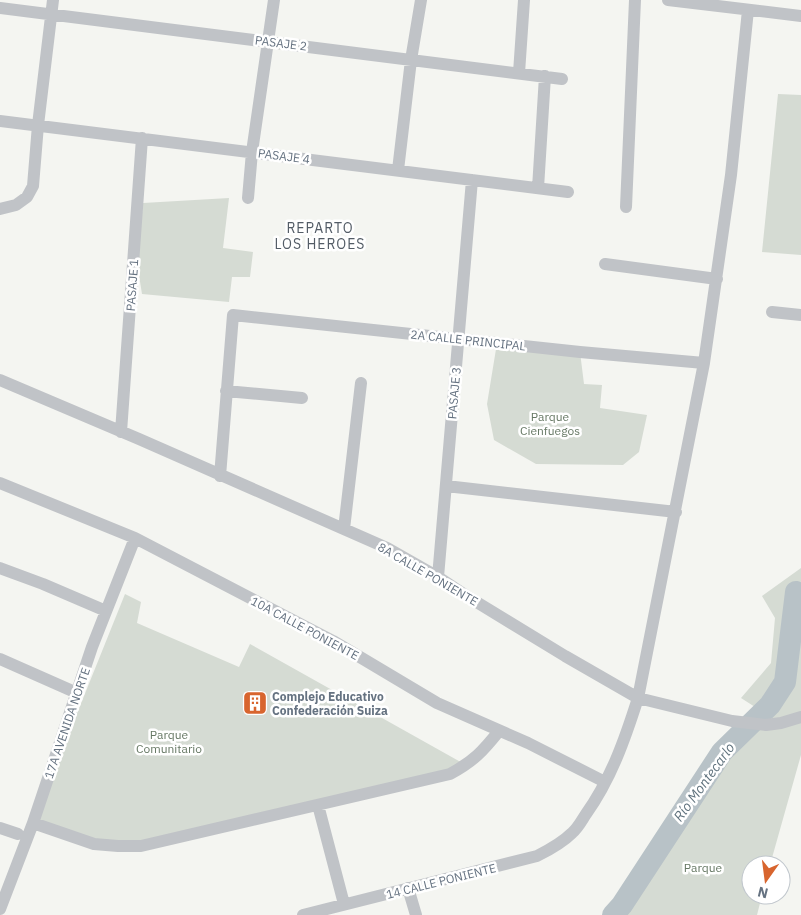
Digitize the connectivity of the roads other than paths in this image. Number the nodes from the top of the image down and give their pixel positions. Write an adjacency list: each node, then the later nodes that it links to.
1 (53, 0): 9 (street)
2 (274, 0): 11 (street)
3 (421, 0): 12 (street)
4 (524, 0): 13 (street)
5 (635, 0): 25 (street)
6 (668, 0): 8 (street)
7 (0, 8): 9 (street, PASAJE 2)
8 (748, 10): 10 (street); 28 (street, 14 CALLE PONIENTE)
9 (51, 14): 11 (street, PASAJE 2); 17 (street)
10 (801, 16)
11 (268, 42): 12 (street, PASAJE 2); 19 (street)
12 (411, 60): 13 (street, PASAJE 2); 20 (street)
13 (519, 73): 14 (street, PASAJE 2)
14 (545, 76): 15 (street, PASAJE 2); 22 (street)
15 (562, 79)
16 (0, 121): 17 (street, PASAJE 4)
17 (38, 125): 18 (street, PASAJE 4); 26 (street)
18 (142, 138): 19 (street, PASAJE 4); 37 (street, PASAJE 1)
19 (252, 152): 20 (street, PASAJE 4); 24 (street)
20 (398, 170): 21 (street, PASAJE 4)
21 (472, 180): 22 (street, PASAJE 4); 31 (street, PASAJE 3)
22 (538, 188): 23 (street, PASAJE 4)
23 (568, 192)
24 (248, 198)
25 (626, 207)
26 (0, 209)
27 (604, 264): 28 (street)
28 (717, 279): 32 (street, 14 CALLE PONIENTE)
29 (772, 312): 30 (street)
30 (801, 315)
31 (458, 340): 32 (street, 2A CALLE PRINCIPAL); 35 (street, 2A CALLE PRINCIPAL); 40 (street, PASAJE 3)
32 (704, 363): 41 (street, 14 CALLE PONIENTE)
33 (0, 380): 37 (street, 8A CALLE PONIENTE)
34 (361, 383): 42 (street)
35 (226, 391): 36 (street); 38 (street)
36 (302, 398)
37 (121, 432): 38 (street, 8A CALLE PONIENTE)
38 (220, 476): 42 (street, 8A CALLE PONIENTE)
39 (0, 483): 43 (street, 10A CALLE PONIENTE)
40 (446, 486): 41 (street); 45 (street, PASAJE 3)
41 (676, 512): 49 (street, 14 CALLE PONIENTE)
42 (344, 529): 45 (street, 8A CALLE PONIENTE)
43 (135, 538): 46 (street, 17A AVENIDA NORTE); 51 (street, 10A CALLE PONIENTE)
44 (0, 568): 46 (street)
45 (438, 577): 49 (street, 8A CALLE PONIENTE)
46 (106, 611): 48 (street, 17A AVENIDA NORTE)
47 (0, 659): 48 (street)
48 (77, 693): 54 (street, 17A AVENIDA NORTE)
49 (638, 698): 50 (street, 8A CALLE PONIENTE); 52 (street, 14 CALLE PONIENTE)
50 (801, 716)
51 (499, 730): 52 (street, 10A CALLE PONIENTE); 53 (street)
52 (605, 782): 57 (street, 14 CALLE PONIENTE)
53 (318, 805): 54 (street); 58 (street)
54 (33, 823): 59 (street, 17A AVENIDA NORTE)
55 (0, 828): 56 (street)
56 (18, 834)
57 (408, 888): 58 (street, 14 CALLE PONIENTE); 61 (street)
58 (344, 904): 60 (street, 14 CALLE PONIENTE)
59 (0, 909)
60 (303, 915)
61 (416, 915)

